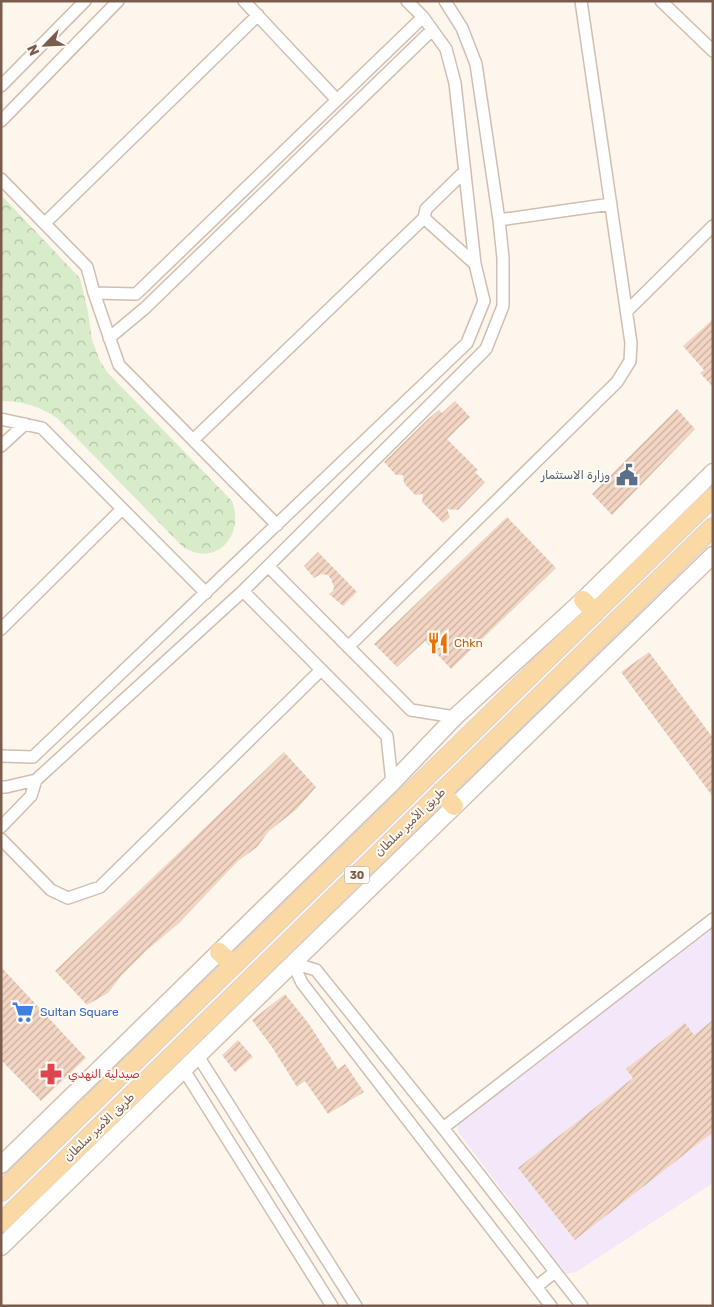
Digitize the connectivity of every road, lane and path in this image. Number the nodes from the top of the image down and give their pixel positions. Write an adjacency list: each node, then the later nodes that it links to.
1 (85, 1): 12 (street)
2 (118, 1): 14 (street)
3 (244, 1): 8 (street)
4 (407, 1): 9 (street)
5 (446, 1): 19 (street)
6 (581, 1): 17 (street)
7 (661, 1): 11 (street)
8 (258, 15): 13 (street); 20 (street)
9 (423, 17): 10 (street); 13 (street)
10 (432, 30): 15 (street); 25 (street)
11 (713, 51)
12 (1, 86)
13 (337, 100): 24 (street)
14 (1, 121)
15 (465, 172): 18 (street); 22 (street)
16 (1, 179): 20 (street)
17 (611, 204): 19 (street); 26 (street)
18 (424, 218): 22 (street); 30 (street)
19 (499, 220): 38 (street)
20 (45, 224): 23 (street)
21 (713, 226): 26 (street)
22 (475, 264): 35 (street)
23 (94, 293): 24 (street); 27 (street)
24 (136, 294): 25 (street)
25 (145, 308): 27 (street)
26 (627, 311): 43 (street)
27 (109, 338): 30 (street)
28 (1, 419): 29 (street)
29 (25, 424): 31 (street); 34 (street)
30 (193, 440): 35 (street)
31 (1, 446)
32 (713, 472): 41 (main road)
33 (713, 498): 41 (main road, طريق الأمير سلطان / 30)
34 (122, 509): 40 (street); 42 (street)
35 (278, 524): 40 (street)
36 (713, 527): 51 (main road, طريق الأمير سلطان / 30)
37 (713, 555): 52 (main road)
38 (268, 566): 39 (street); 43 (street)
39 (243, 590): 44 (street); 47 (street)
40 (206, 593): 46 (street)
41 (589, 606): 45 (main road); 58 (main road, طريق الأمير سلطان / 30)
42 (1, 629)
43 (348, 647): 45 (street)
44 (321, 670): 49 (street); 54 (street)
45 (455, 717): 49 (main road)
46 (1, 756)
47 (36, 780): 50 (street); 53 (street)
48 (1, 782): 50 (street)
49 (392, 783): 56 (main road)
50 (2, 787)
51 (441, 792): 52 (main road); 64 (main road, طريق الأمير سلطان / 30)
52 (454, 806): 57 (main road)
53 (1, 827)
54 (1, 839)
55 (713, 919): 61 (street)
56 (219, 952): 58 (main road); 62 (main road)
57 (293, 963): 59 (main road); 61 (street); 67 (street)
58 (233, 965): 63 (main road, طريق الأمير سلطان / 30)
59 (198, 1056): 60 (main road); 69 (street)
60 (184, 1070): 65 (main road); 68 (street)
61 (444, 1128): 66 (street)
62 (1, 1165)
63 (1, 1192)
64 (1, 1223)
65 (1, 1247)
66 (555, 1272): 67 (street); 71 (street)
67 (536, 1287): 70 (street)
68 (332, 1306)
69 (356, 1306)
70 (551, 1306)
71 (582, 1306)

